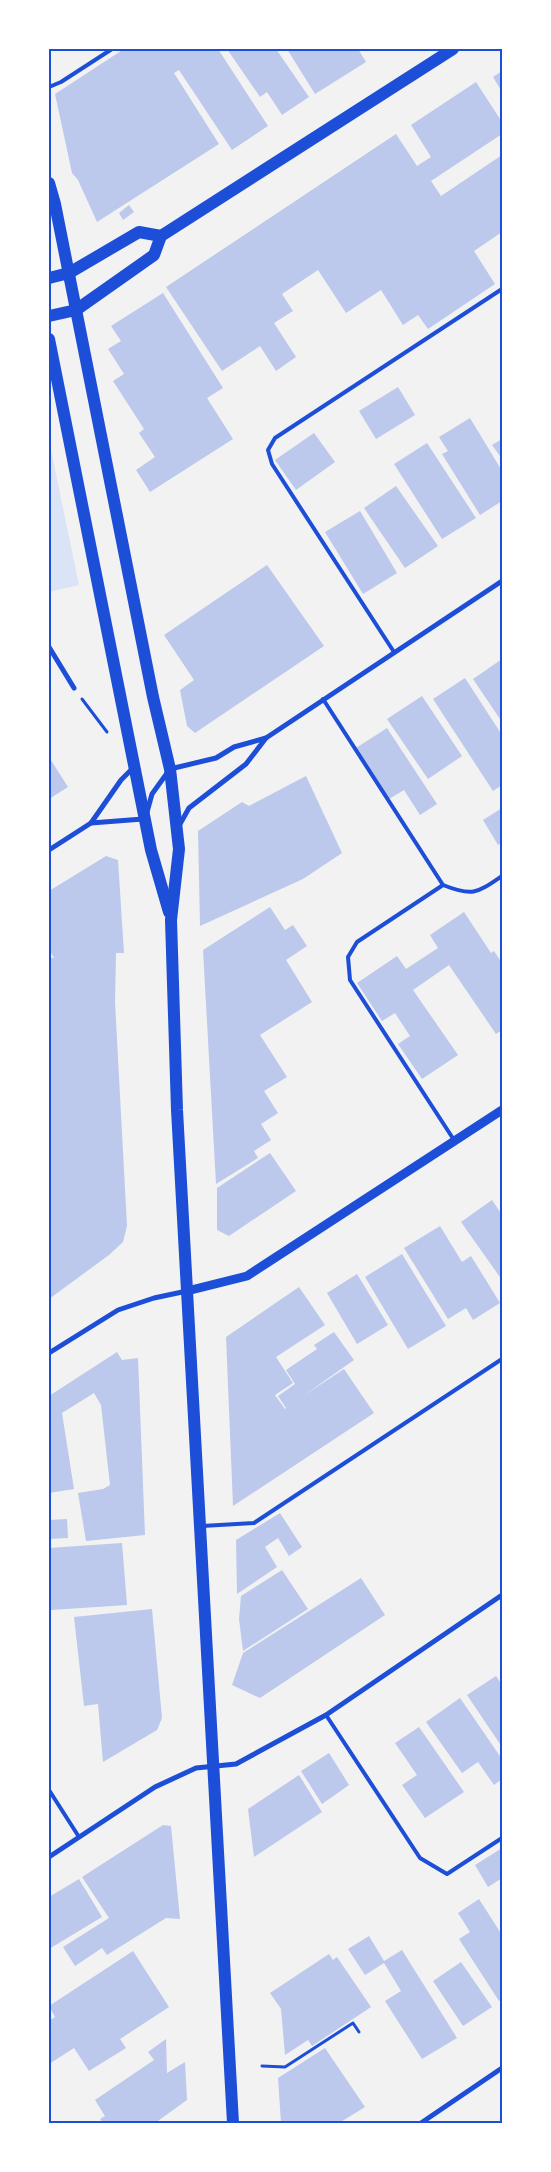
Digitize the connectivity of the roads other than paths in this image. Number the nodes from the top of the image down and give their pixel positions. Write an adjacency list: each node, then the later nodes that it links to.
1 (112, 49): 3 (lane)
2 (453, 49): 5 (main road)
3 (49, 87)
4 (49, 183): 6 (main road)
5 (161, 236): 6 (main road); 9 (main road)
6 (68, 273): 7 (main road); 9 (main road)
7 (49, 278)
8 (502, 289): 14 (lane)
9 (76, 310): 10 (main road); 19 (main road)
10 (49, 316)
11 (49, 339): 18 (main road)
12 (502, 581): 14 (street)
13 (49, 647): 15 (street)
14 (394, 652): 16 (street)
15 (74, 688)
16 (323, 699): 17 (street); 25 (lane)
17 (266, 738): 19 (street); 22 (street)
18 (134, 766): 20 (main road); 21 (street)
19 (170, 769): 20 (street); 22 (main road)
20 (145, 819): 21 (street); 26 (main road)
21 (91, 823): 23 (street)
22 (177, 833): 26 (main road)
23 (49, 850)
24 (502, 876): 25 (lane)
25 (443, 885): 28 (lane)
26 (171, 920): 29 (main road)
27 (502, 1110): 28 (street)
28 (455, 1141): 29 (street)
29 (187, 1290): 30 (street); 32 (main road)
30 (49, 1353)
31 (502, 1358): 32 (lane)
32 (200, 1526): 35 (main road)
33 (502, 1595): 34 (street)
34 (326, 1714): 35 (street); 38 (lane)
35 (213, 1766): 37 (street); 41 (main road)
36 (49, 1790): 37 (lane)
37 (79, 1837): 39 (street)
38 (502, 1838)
39 (49, 1857)
40 (502, 2068): 42 (street)
41 (233, 2123)
42 (421, 2123)

